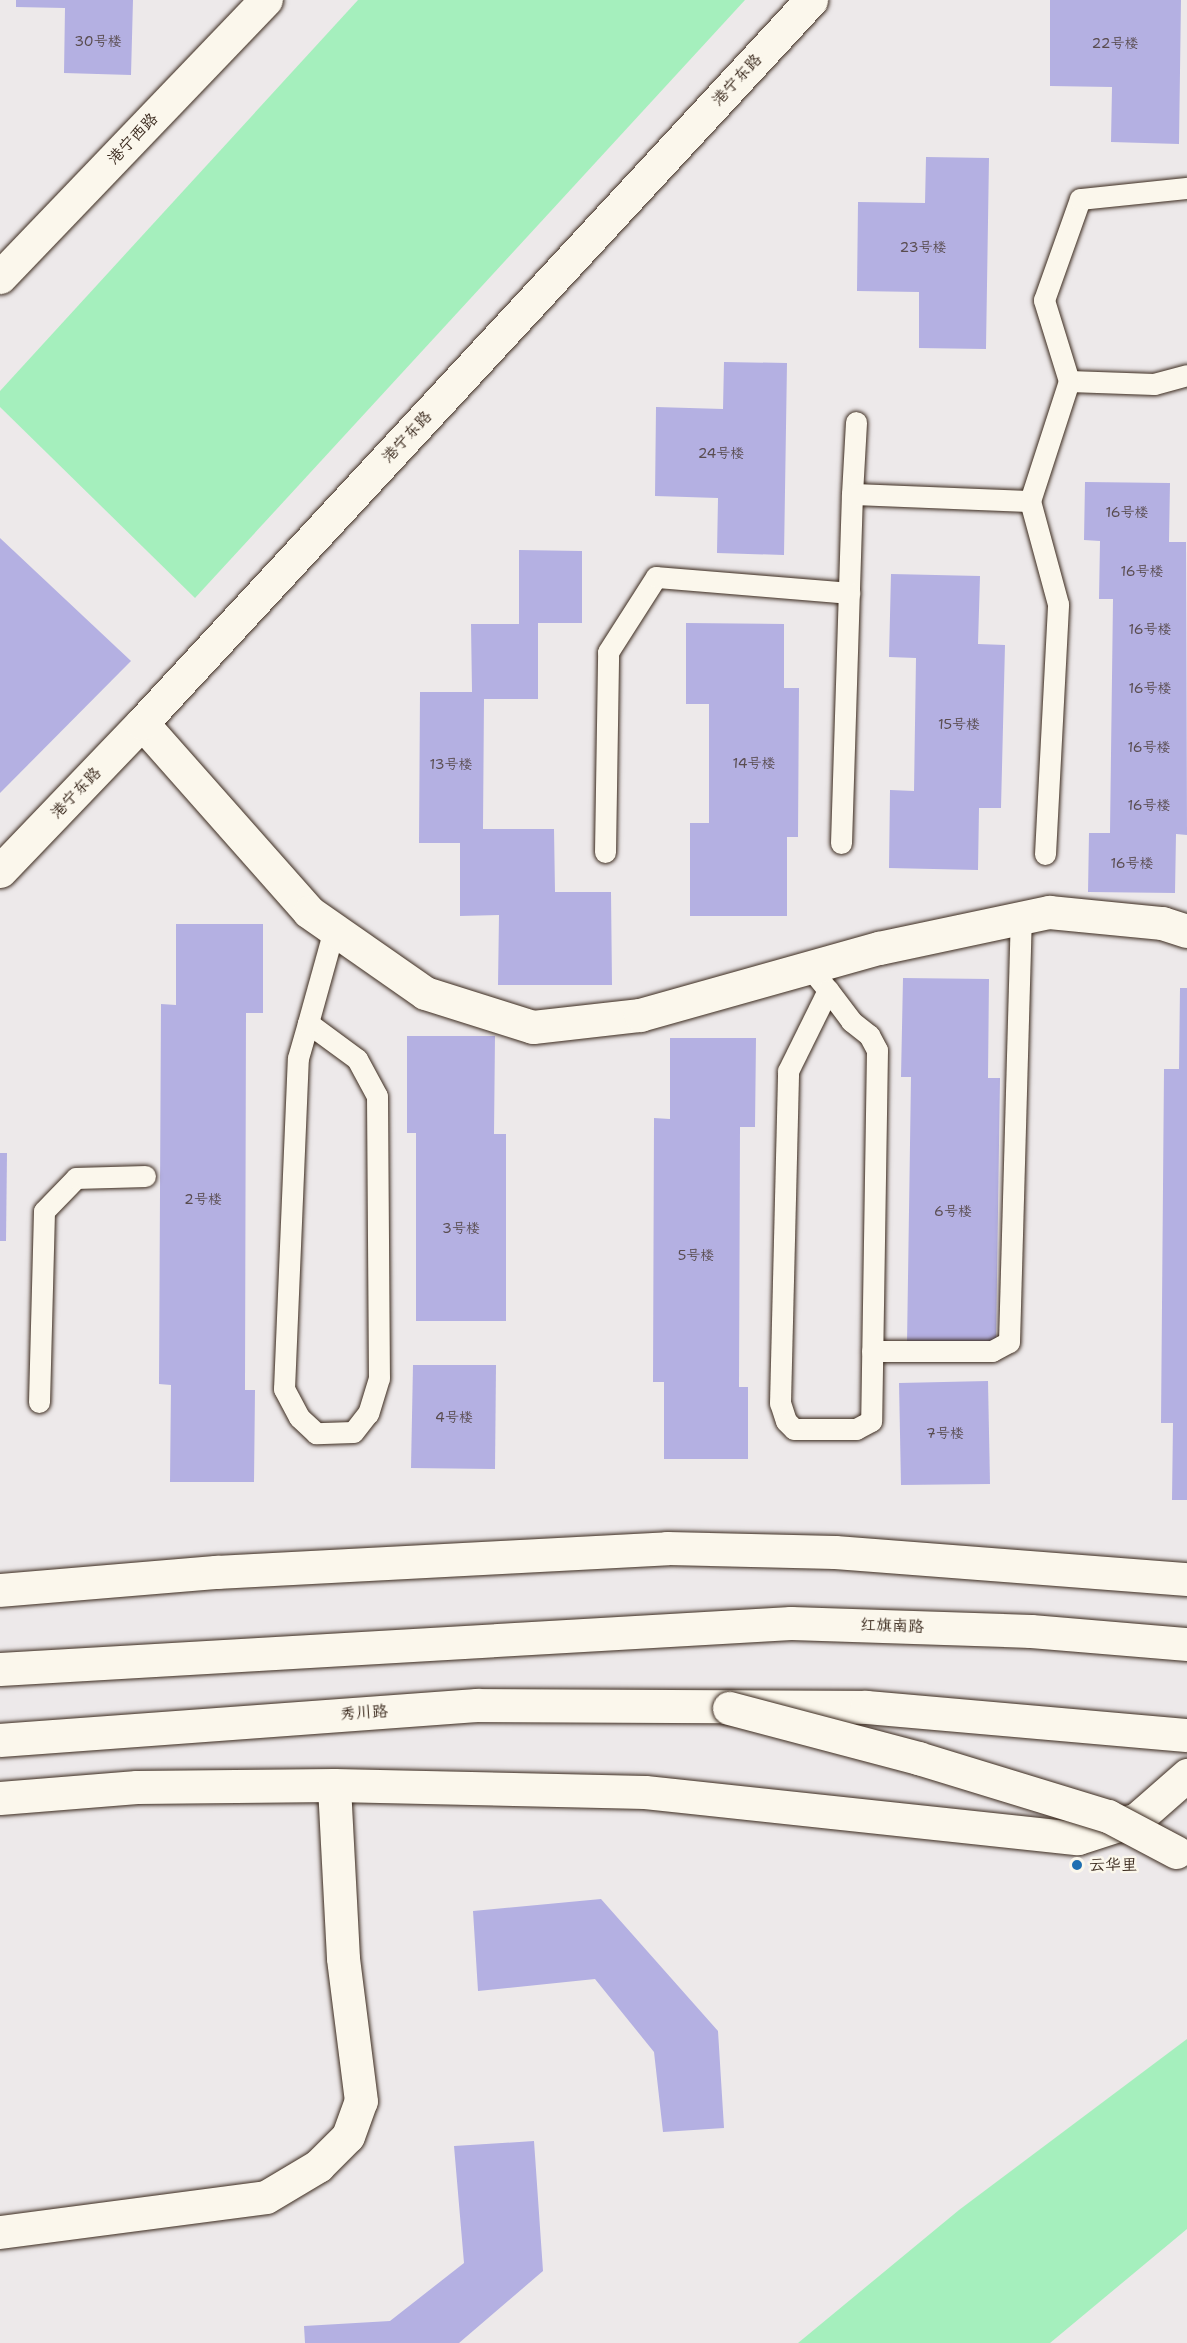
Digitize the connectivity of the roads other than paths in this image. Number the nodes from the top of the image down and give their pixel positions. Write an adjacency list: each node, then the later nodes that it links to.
1 (266, 0): 4 (street, 港宁西路)
2 (811, 0): 11 (street, 港宁东路)
3 (1187, 188): 6 (lane)
4 (0, 277)
5 (1187, 375): 6 (lane)
6 (1069, 381): 9 (lane)
7 (856, 423): 8 (lane)
8 (852, 494): 9 (lane); 10 (lane)
9 (1030, 501): 14 (lane)
10 (849, 593): 12 (lane); 13 (lane)
11 (142, 723): 15 (street, 港宁东路); 17 (street)
12 (841, 843)
13 (605, 852)
14 (1045, 854)
15 (0, 871)
16 (1022, 918): 18 (street); 19 (street); 22 (lane)
17 (334, 929): 19 (street); 20 (lane)
18 (1187, 931)
19 (819, 979): 22 (lane); 22 (lane)
20 (308, 1023): 20 (lane)
21 (145, 1176): 23 (lane)
22 (872, 1352)
23 (39, 1402)
24 (1187, 1579): 25 (street)
25 (0, 1590)
26 (1187, 1644): 27 (street, 红旗南路)
27 (0, 1669)
28 (729, 1708): 29 (street, bridge); 30 (street, 秀川路); 34 (street, bridge)
29 (1187, 1735)
30 (0, 1740)
31 (1187, 1775): 32 (street)
32 (334, 1785): 33 (street); 35 (street)
33 (0, 1798)
34 (1176, 1852)
35 (0, 2232)

